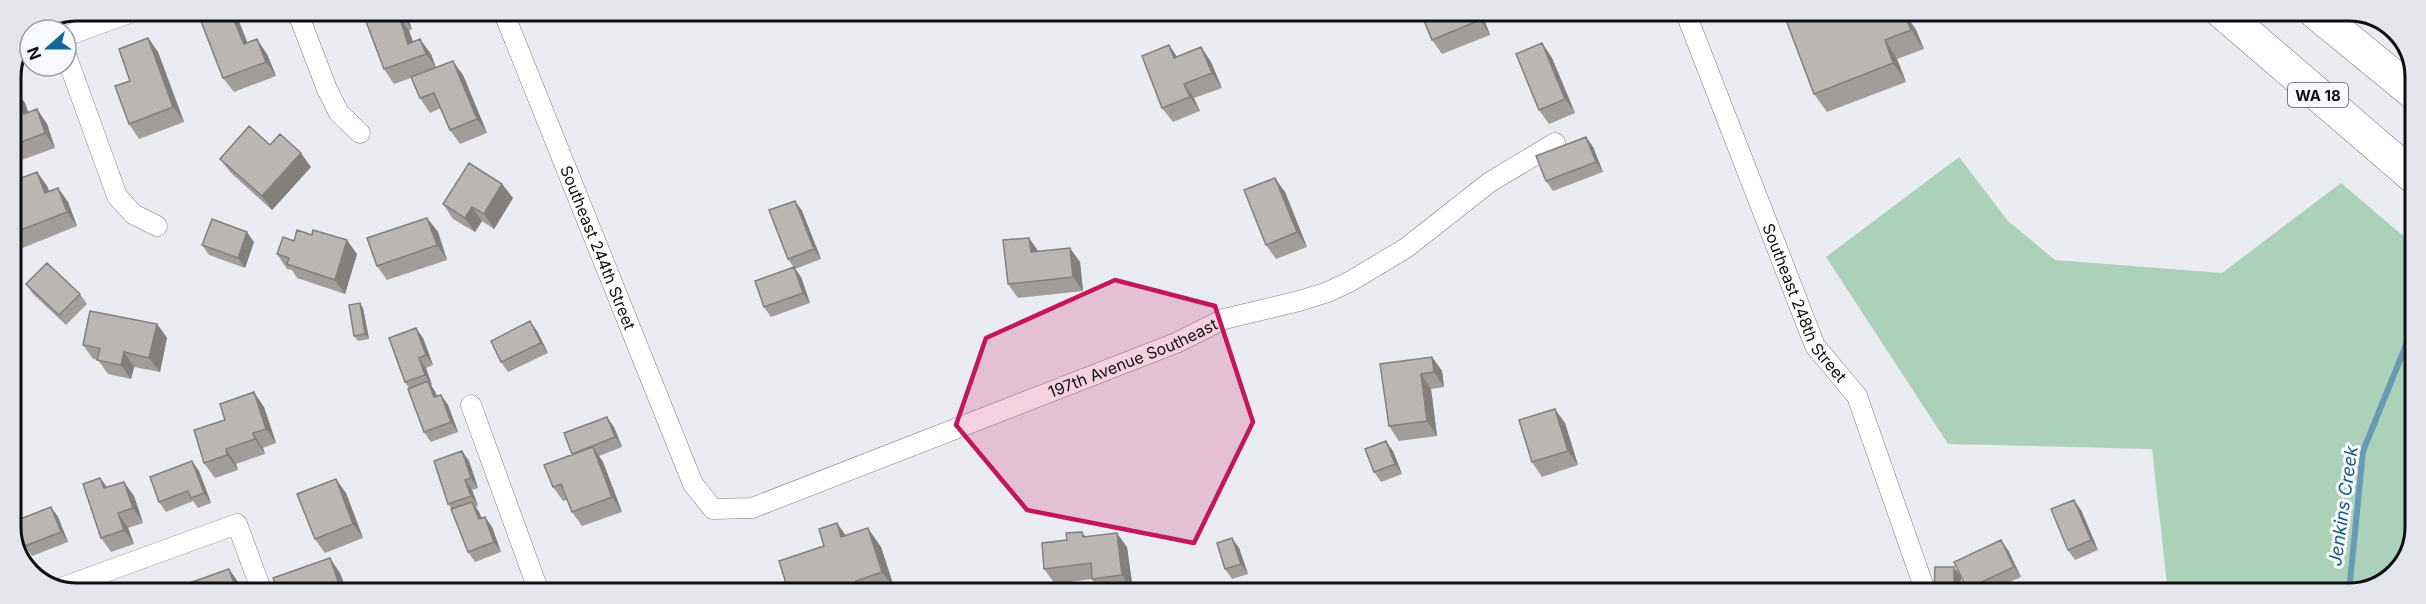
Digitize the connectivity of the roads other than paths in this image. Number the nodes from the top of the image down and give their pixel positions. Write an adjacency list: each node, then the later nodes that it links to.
1 (106, 21): 7 (street)
2 (301, 21): 10 (street)
3 (507, 21): 15 (street, Southeast 244th Street)
4 (1689, 21): 19 (street, Southeast 248th Street)
5 (2232, 21): 12 (highway, WA 18)
6 (2325, 21): 9 (highway)
7 (78, 31)
8 (74, 78): 13 (street)
9 (2405, 86)
10 (360, 133)
11 (1555, 143): 15 (street, 197th Avenue Southeast)
12 (2405, 169)
13 (157, 226)
14 (471, 405): 18 (street)
15 (693, 484)
16 (75, 583): 17 (street)
17 (259, 583)
18 (537, 583)
19 (1922, 583)

